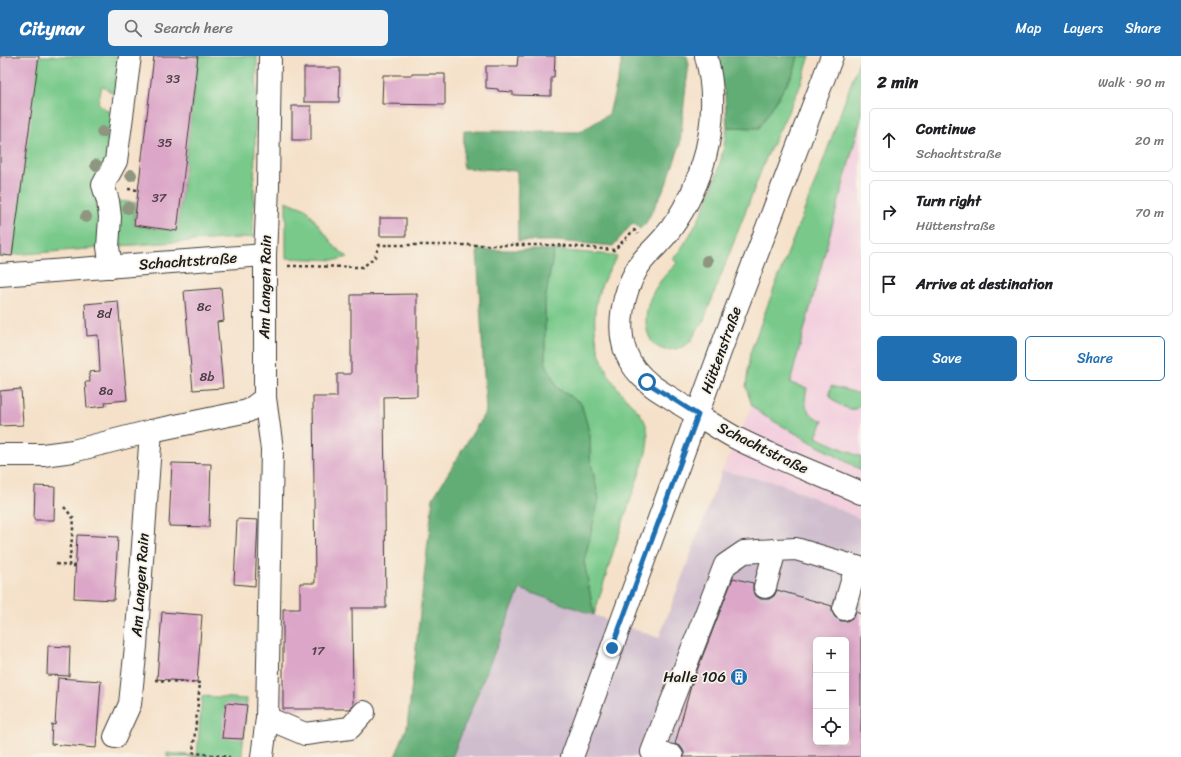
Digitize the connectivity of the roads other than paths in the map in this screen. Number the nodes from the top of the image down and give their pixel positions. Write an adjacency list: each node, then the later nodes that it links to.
1 (130, 56): 6 (street)
2 (270, 56): 5 (street, Am Langen Rain)
3 (706, 56): 9 (street, Schachtstraße)
4 (832, 56): 9 (street, Hüttenstraße)
5 (264, 255): 6 (street, Schachtstraße); 8 (street, Am Langen Rain)
6 (111, 267): 7 (street, Schachtstraße)
7 (0, 275)
8 (264, 398): 10 (street); 18 (street, Am Langen Rain)
9 (698, 415): 12 (street, Schachtstraße); 22 (street, Hüttenstraße)
10 (151, 431): 11 (street); 19 (street, Am Langen Rain)
11 (0, 455)
12 (861, 493)
13 (775, 550): 14 (street); 15 (street); 20 (street)
14 (858, 568): 16 (street)
15 (765, 586)
16 (844, 609)
17 (364, 712): 18 (street)
18 (267, 718): 21 (street, Am Langen Rain)
19 (115, 737)
20 (658, 755)
21 (262, 757)
22 (572, 757)

